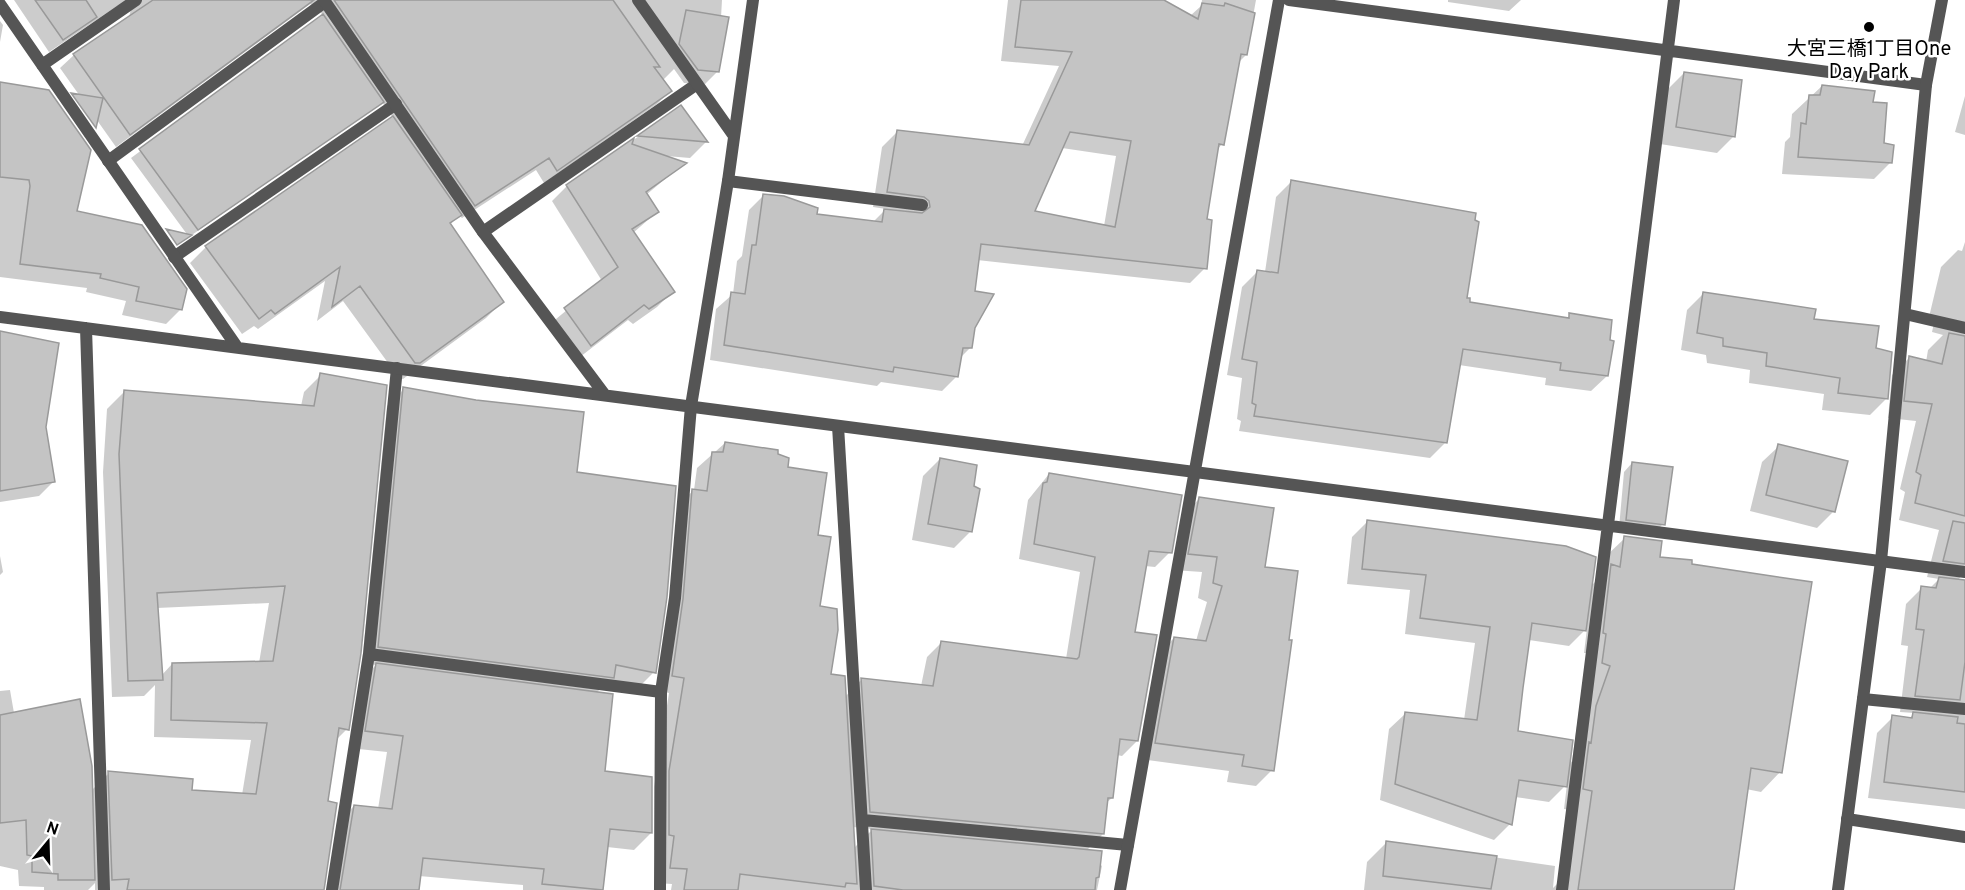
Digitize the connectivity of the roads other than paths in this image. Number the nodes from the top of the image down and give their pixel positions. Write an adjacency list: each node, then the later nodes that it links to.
1 (136, 0): 11 (street)
2 (638, 0): 12 (street)
3 (753, 0): 15 (street)
4 (1279, 0): 30 (street)
5 (1289, 0): 10 (street)
6 (1674, 0): 10 (street)
7 (1942, 0): 13 (street)
8 (325, 1): 14 (street); 16 (street)
9 (0, 4): 11 (street)
10 (1667, 50): 13 (street); 31 (street)
11 (42, 65): 16 (street)
12 (697, 84): 15 (street); 19 (street)
13 (1926, 85): 21 (street)
14 (396, 104): 19 (street); 20 (street)
15 (734, 136): 17 (street)
16 (108, 161): 20 (street)
17 (728, 181): 18 (street); 28 (street)
18 (922, 205)
19 (483, 232): 27 (street)
20 (174, 257): 25 (street)
21 (1905, 314): 24 (street); 32 (street)
22 (0, 317): 23 (street)
23 (86, 328): 25 (street); 42 (street)
24 (1965, 328)
25 (237, 347): 26 (street)
26 (397, 368): 27 (street); 34 (street)
27 (605, 395): 28 (street)
28 (692, 406): 29 (street); 35 (street)
29 (838, 426): 30 (street); 39 (street)
30 (1193, 472): 31 (street); 41 (street)
31 (1607, 526): 32 (street); 47 (street)
32 (1881, 561): 33 (street); 36 (street)
33 (1965, 572)
34 (369, 654): 35 (street); 43 (street)
35 (661, 692): 44 (street)
36 (1863, 699): 37 (street); 38 (street)
37 (1965, 710)
38 (1847, 819): 40 (street); 48 (street)
39 (863, 820): 41 (street); 45 (street)
40 (1965, 837)
41 (1128, 844): 46 (street)
42 (104, 890)
43 (332, 890)
44 (660, 890)
45 (866, 890)
46 (1120, 890)
47 (1562, 890)
48 (1838, 890)

